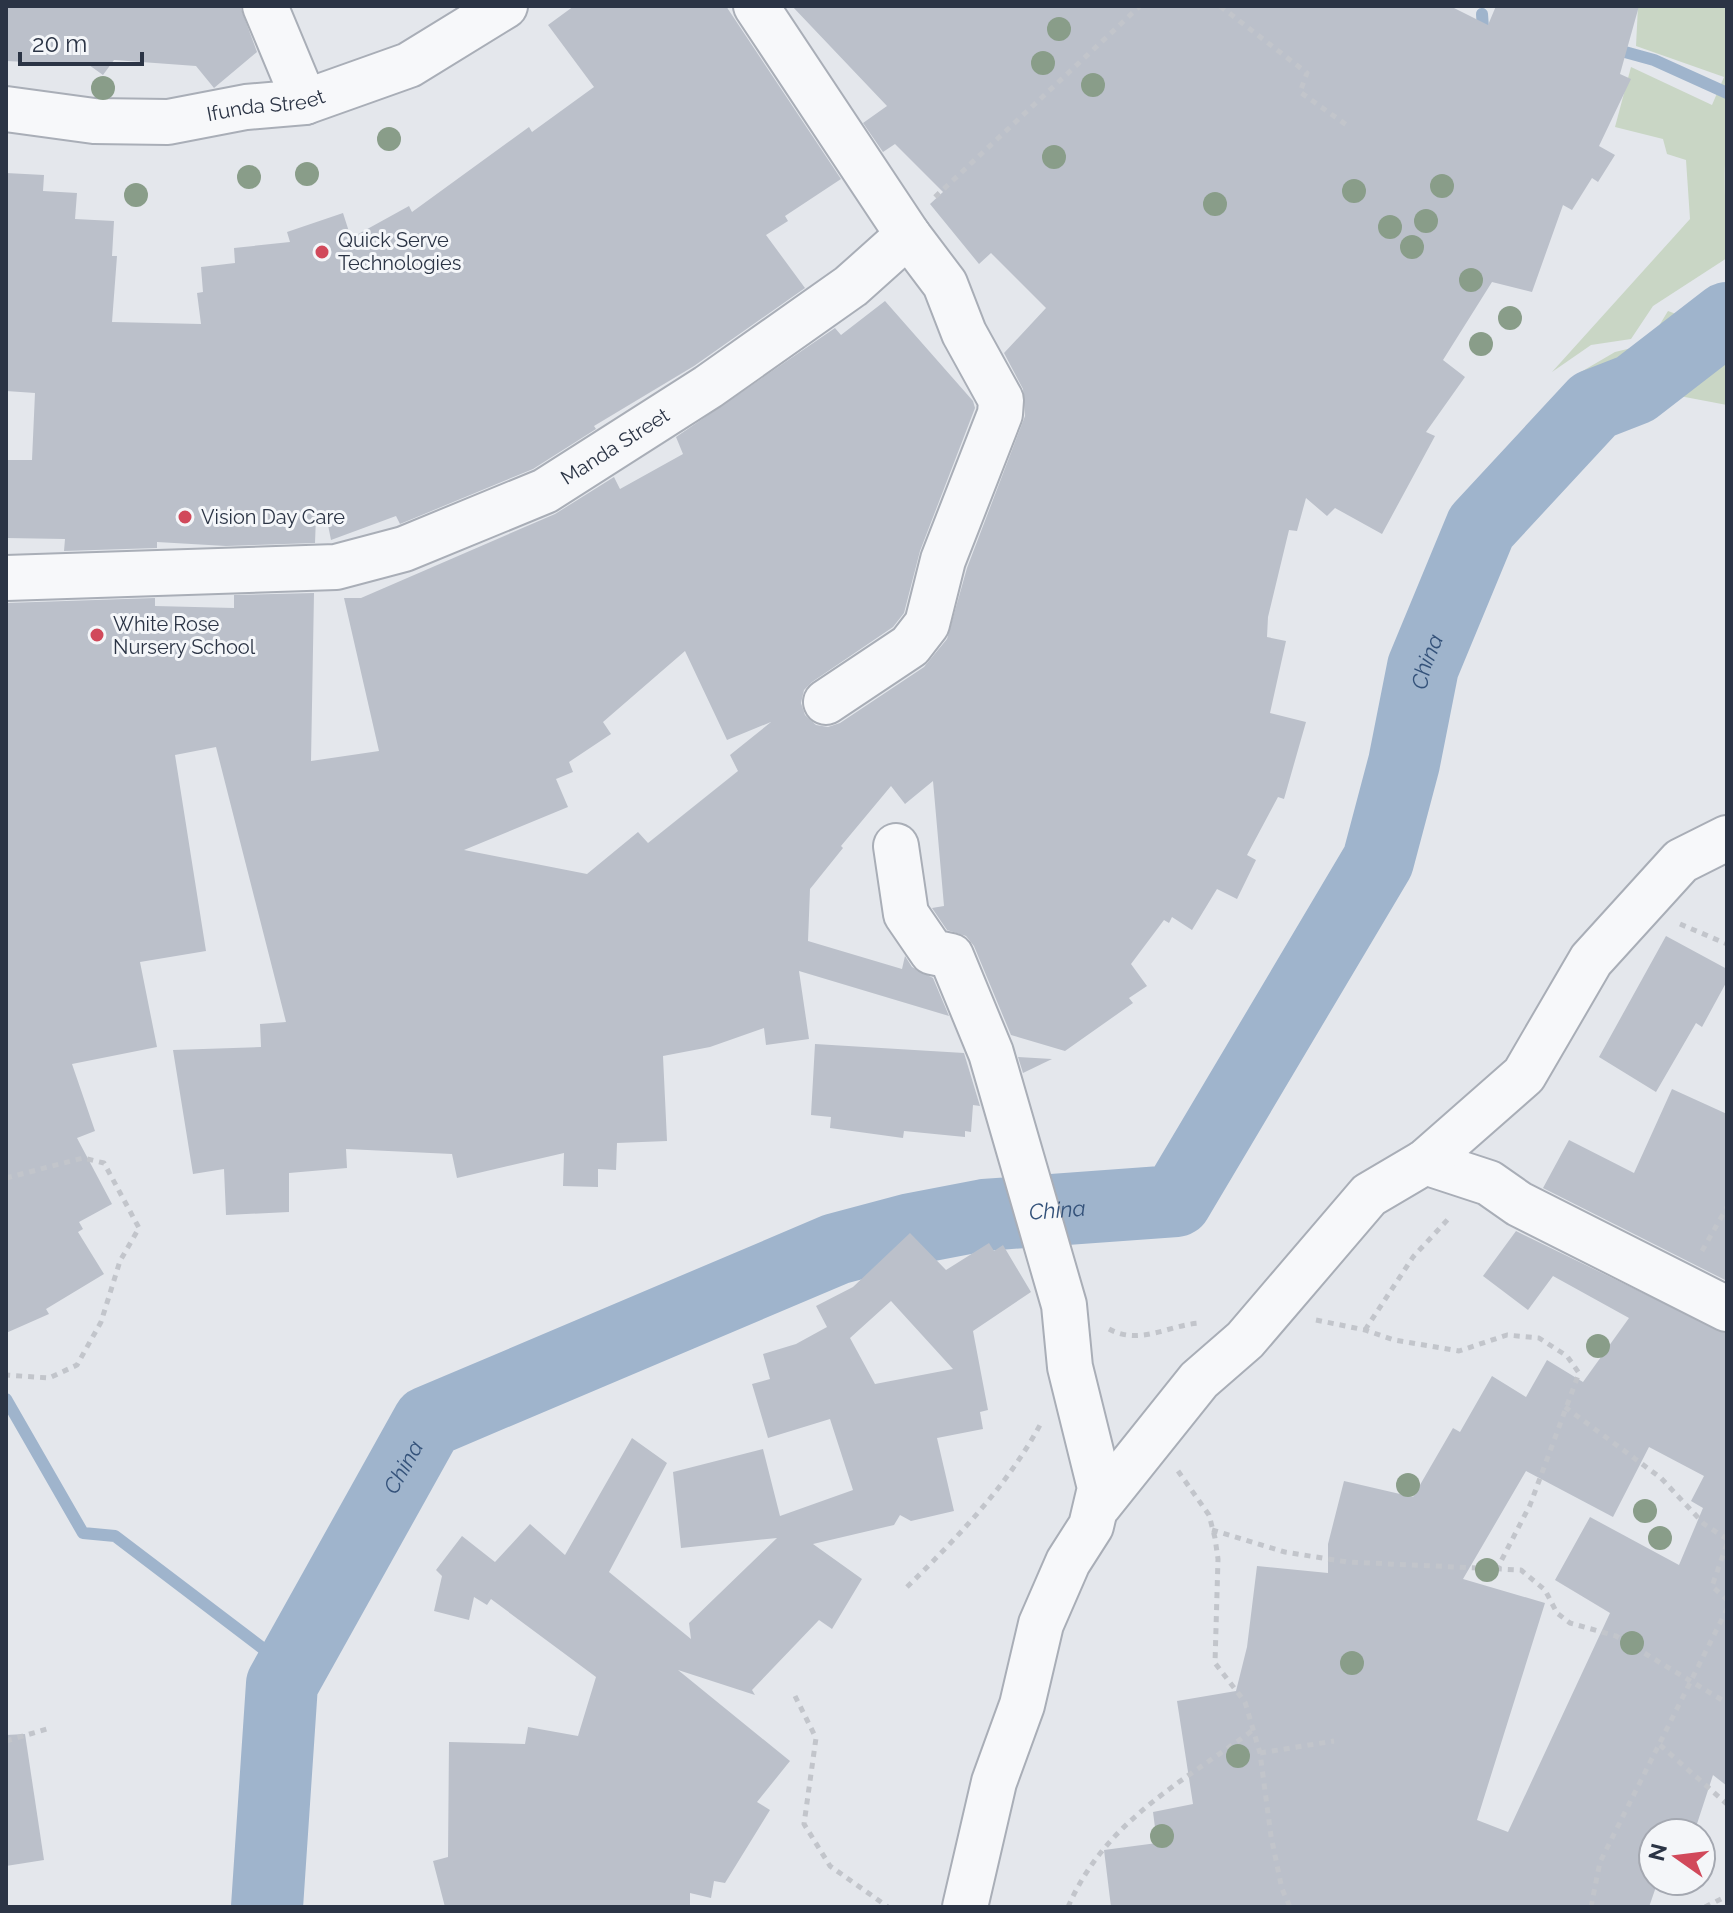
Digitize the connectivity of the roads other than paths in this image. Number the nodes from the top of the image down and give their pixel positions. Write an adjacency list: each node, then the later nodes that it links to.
1 (265, 6): 4 (street)
2 (505, 6): 4 (street, Ifunda Street)
3 (756, 6): 6 (street)
4 (305, 102): 5 (street, Ifunda Street)
5 (6, 109)
6 (907, 234): 7 (street, Manda Street); 8 (street)
7 (6, 578)
8 (826, 702)
9 (1727, 838): 11 (street)
10 (896, 846): 13 (street)
11 (1425, 1162): 12 (street); 13 (street)
12 (1727, 1309)
13 (1099, 1505): 14 (street)
14 (965, 1907)

